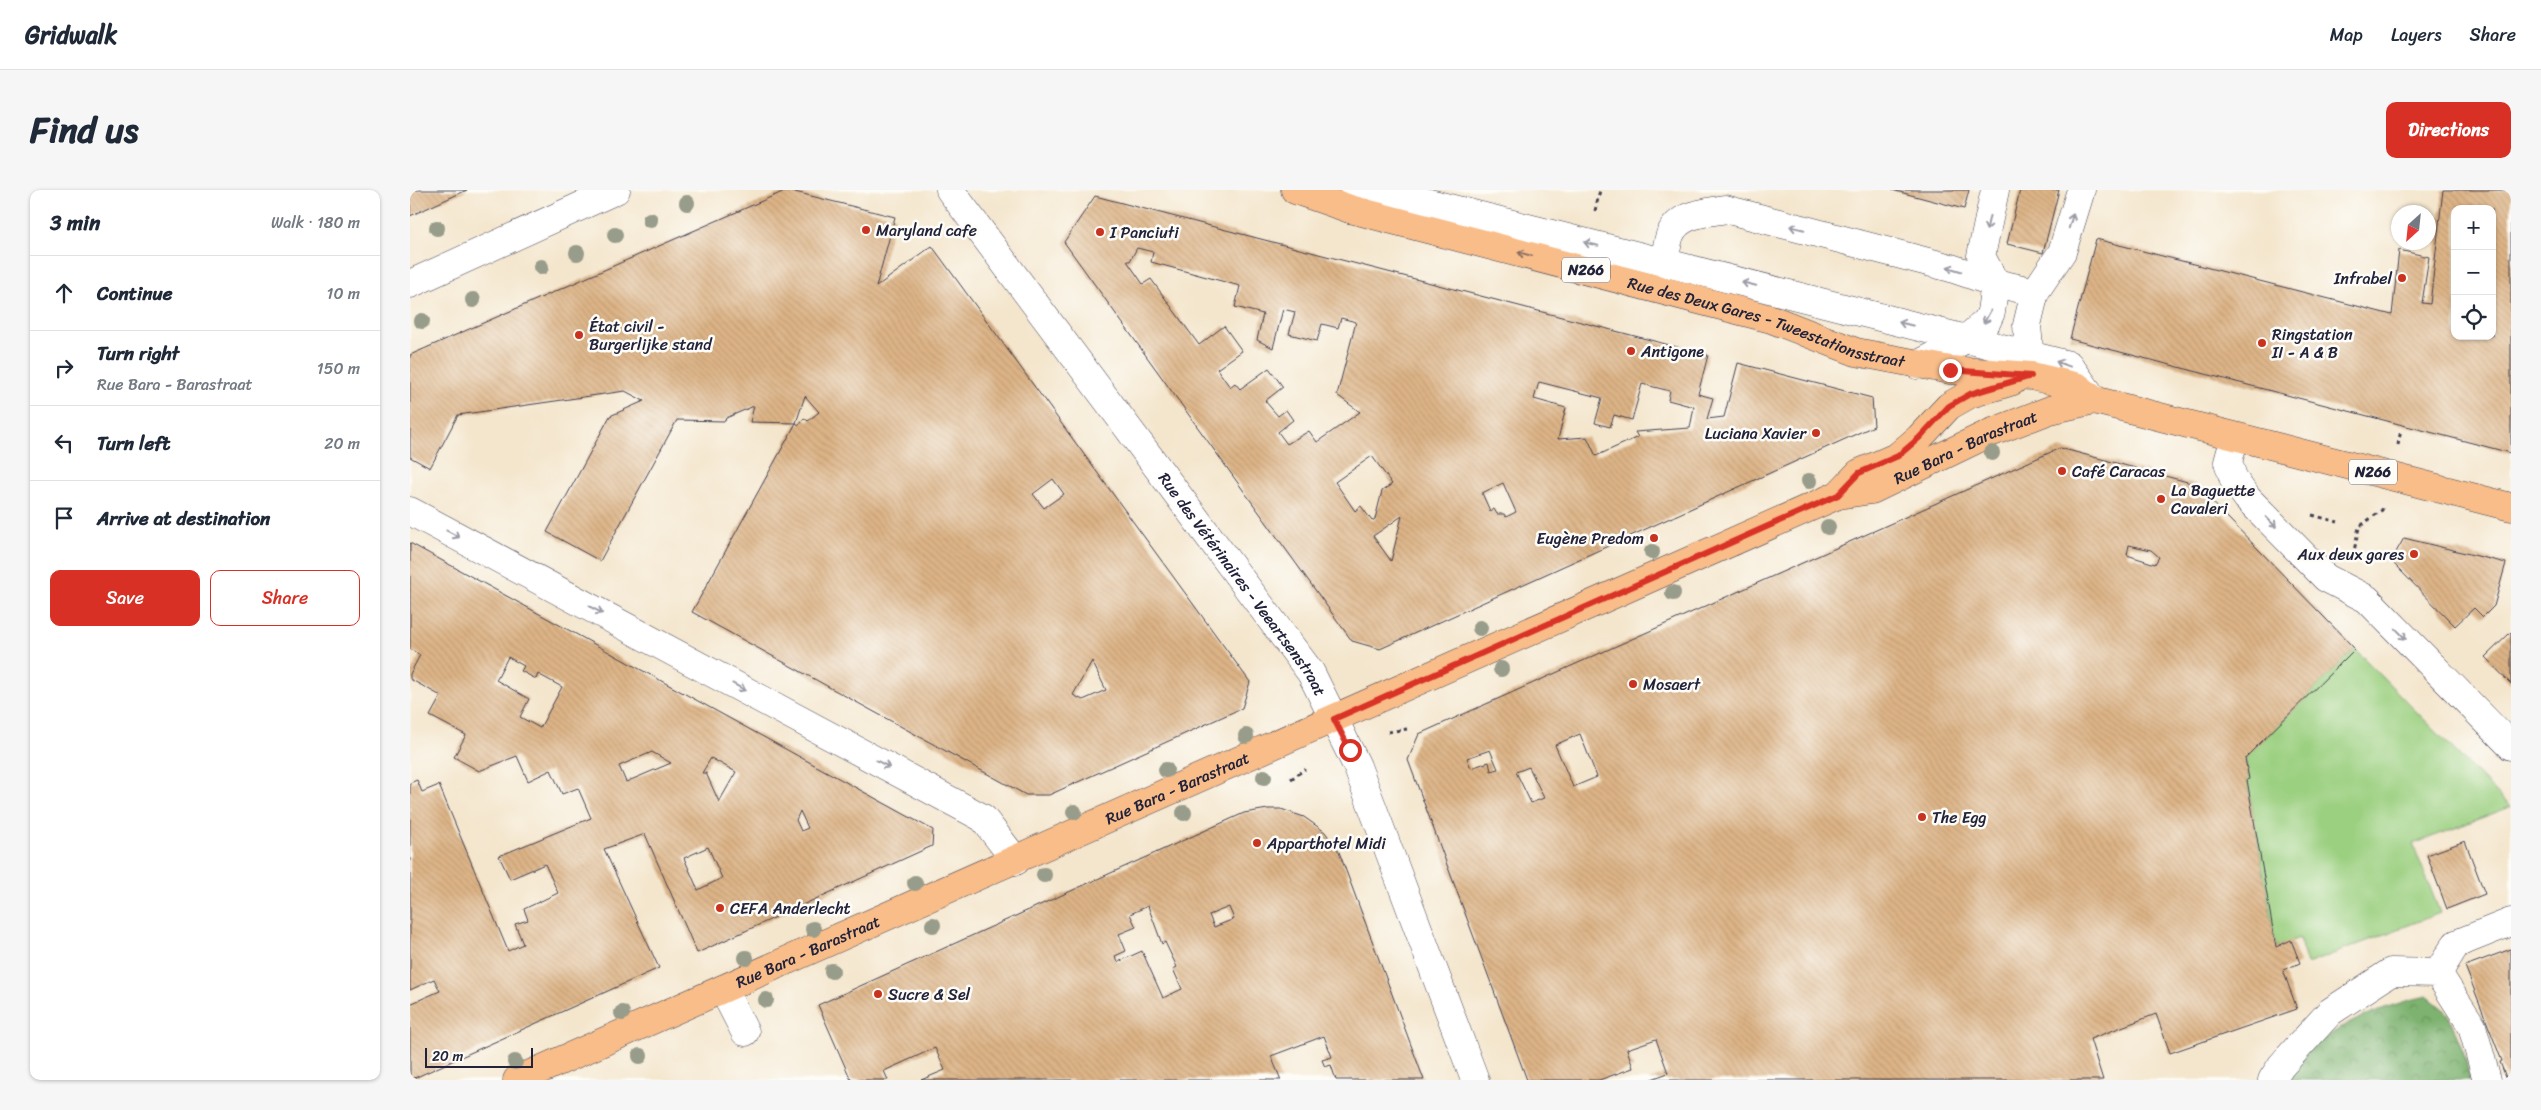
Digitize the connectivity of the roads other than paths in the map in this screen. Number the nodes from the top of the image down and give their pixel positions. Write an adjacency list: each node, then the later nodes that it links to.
1 (616, 190): 10 (street)
2 (950, 190): 20 (street, Rue des Vétérinaires - Veeartsenstraat)
3 (1295, 190): 7 (main road, Rue des Deux Gares - Tweestationsstraat / N266)
4 (1378, 190): 8 (street, Rue des Deux Gares - Tweestationsstraat, one-way to 4)
5 (1995, 190): 9 (street, one-way to 9)
6 (2081, 190): 11 (street, one-way to 6)
7 (1353, 199): 13 (main road, Rue des Deux Gares - Tweestationsstraat / N266, one-way to 7)
8 (1664, 262): 9 (street, one-way to 8); 12 (street, Rue des Deux Gares - Tweestationsstraat, one-way to 8)
9 (1995, 283): 11 (street); 12 (street, one-way to 12)
10 (410, 284)
11 (2035, 292): 14 (street)
12 (1966, 339): 13 (street); 14 (street, Rue des Deux Gares - Tweestationsstraat)
13 (1917, 365): 14 (main road, Rue des Deux Gares - Tweestationsstraat / N266)
14 (2030, 365): 15 (main road, Rue des Deux Gares - Tweestationsstraat / N266, one-way to 14); 17 (main road, Rue Bara - Barastraat)
15 (2094, 400): 16 (main road, Rue des Deux Gares - Tweestationsstraat / N266); 17 (main road, Rue Bara - Barastraat)
16 (2235, 436): 18 (main road, Rue des Deux Gares - Tweestationsstraat / N266); 21 (street, one-way to 21)
17 (1838, 495): 20 (main road, Rue Bara - Barastraat)
18 (2511, 507)
19 (410, 510): 22 (street, one-way to 22)
20 (1334, 719): 22 (main road, Rue Bara - Barastraat); 29 (street, Rue des Vétérinaires - Veeartsenstraat)
21 (2511, 746)
22 (1016, 861): 25 (main road, Rue Bara - Barastraat)
23 (2511, 922): 24 (street)
24 (2438, 973): 30 (street); 31 (street)
25 (723, 989): 26 (street); 27 (main road, Rue Bara - Barastraat)
26 (745, 1032)
27 (554, 1072): 28 (main road, Rue Bara - Barastraat)
28 (517, 1080)
29 (1475, 1080)
30 (2272, 1080)
31 (2487, 1080)

